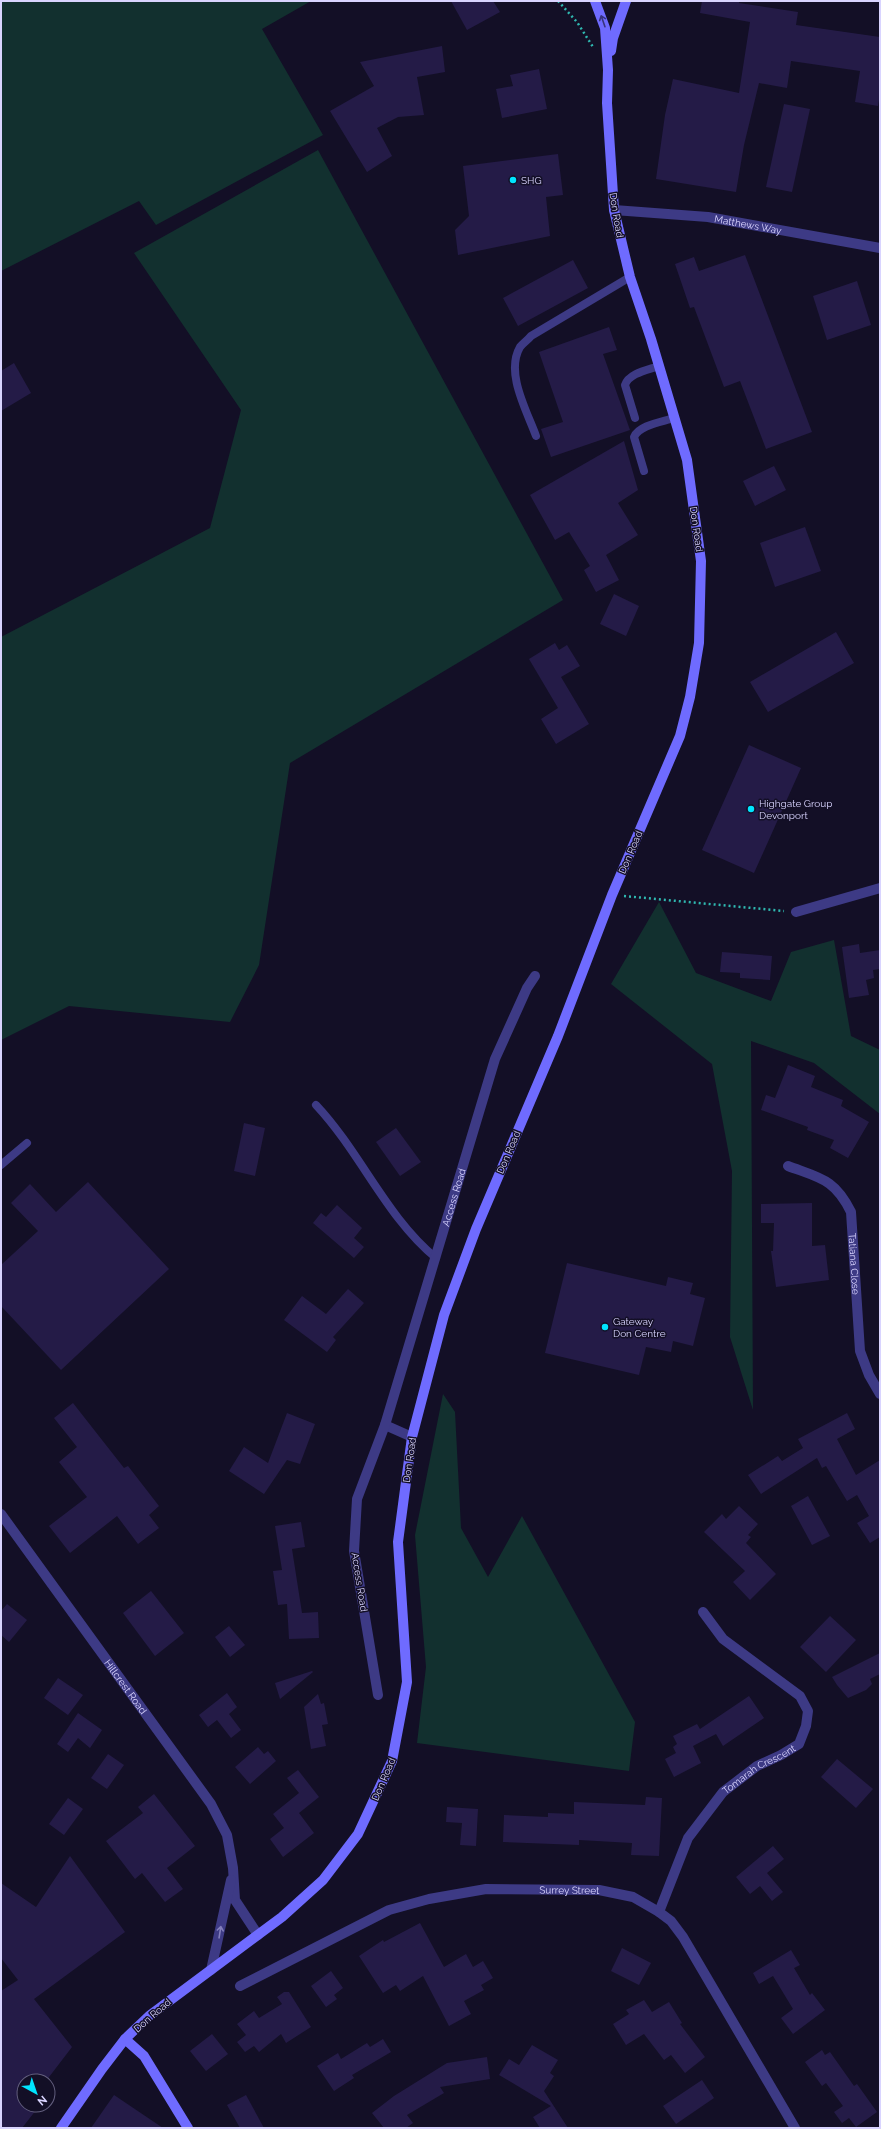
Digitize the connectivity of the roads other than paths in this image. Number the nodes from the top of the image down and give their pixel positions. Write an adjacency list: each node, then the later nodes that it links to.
1 (595, 1): 3 (main road, Don Road, one-way to 1)
2 (626, 1): 3 (main road, Don Road)
3 (608, 70): 4 (main road, Don Road)
4 (614, 210): 5 (street, Matthews Way); 6 (main road, Don Road)
5 (880, 248)
6 (630, 278): 7 (main road, Don Road); 10 (lane)
7 (659, 366): 8 (lane); 9 (main road, Don Road)
8 (634, 418)
9 (674, 418): 11 (lane); 22 (main road, Don Road)
10 (536, 436)
11 (644, 471)
12 (880, 888): 13 (street)
13 (796, 912)
14 (535, 976): 19 (street, Access Road)
15 (316, 1105): 19 (lane)
16 (27, 1143): 17 (lane)
17 (1, 1165)
18 (788, 1166): 20 (street, Tatiana Close)
19 (436, 1258): 21 (street, Access Road)
20 (880, 1394)
21 (385, 1425): 22 (street); 25 (street, Access Road)
22 (412, 1437): 28 (main road, Don Road)
23 (1, 1514): 26 (street, Hillcrest Road)
24 (703, 1612): 27 (street, Tomarah Crescent)
25 (378, 1695)
26 (233, 1868): 28 (street, Hillcrest Road); 29 (street, Hillcrest Road, one-way to 26)
27 (659, 1912): 30 (street, Surrey Street); 34 (street, Surrey Street)
28 (258, 1935): 29 (main road, Don Road)
29 (211, 1970): 31 (main road, Don Road)
30 (240, 1986)
31 (125, 2038): 32 (main road, Don Road); 33 (main road)
32 (61, 2128)
33 (188, 2128)
34 (795, 2128)

